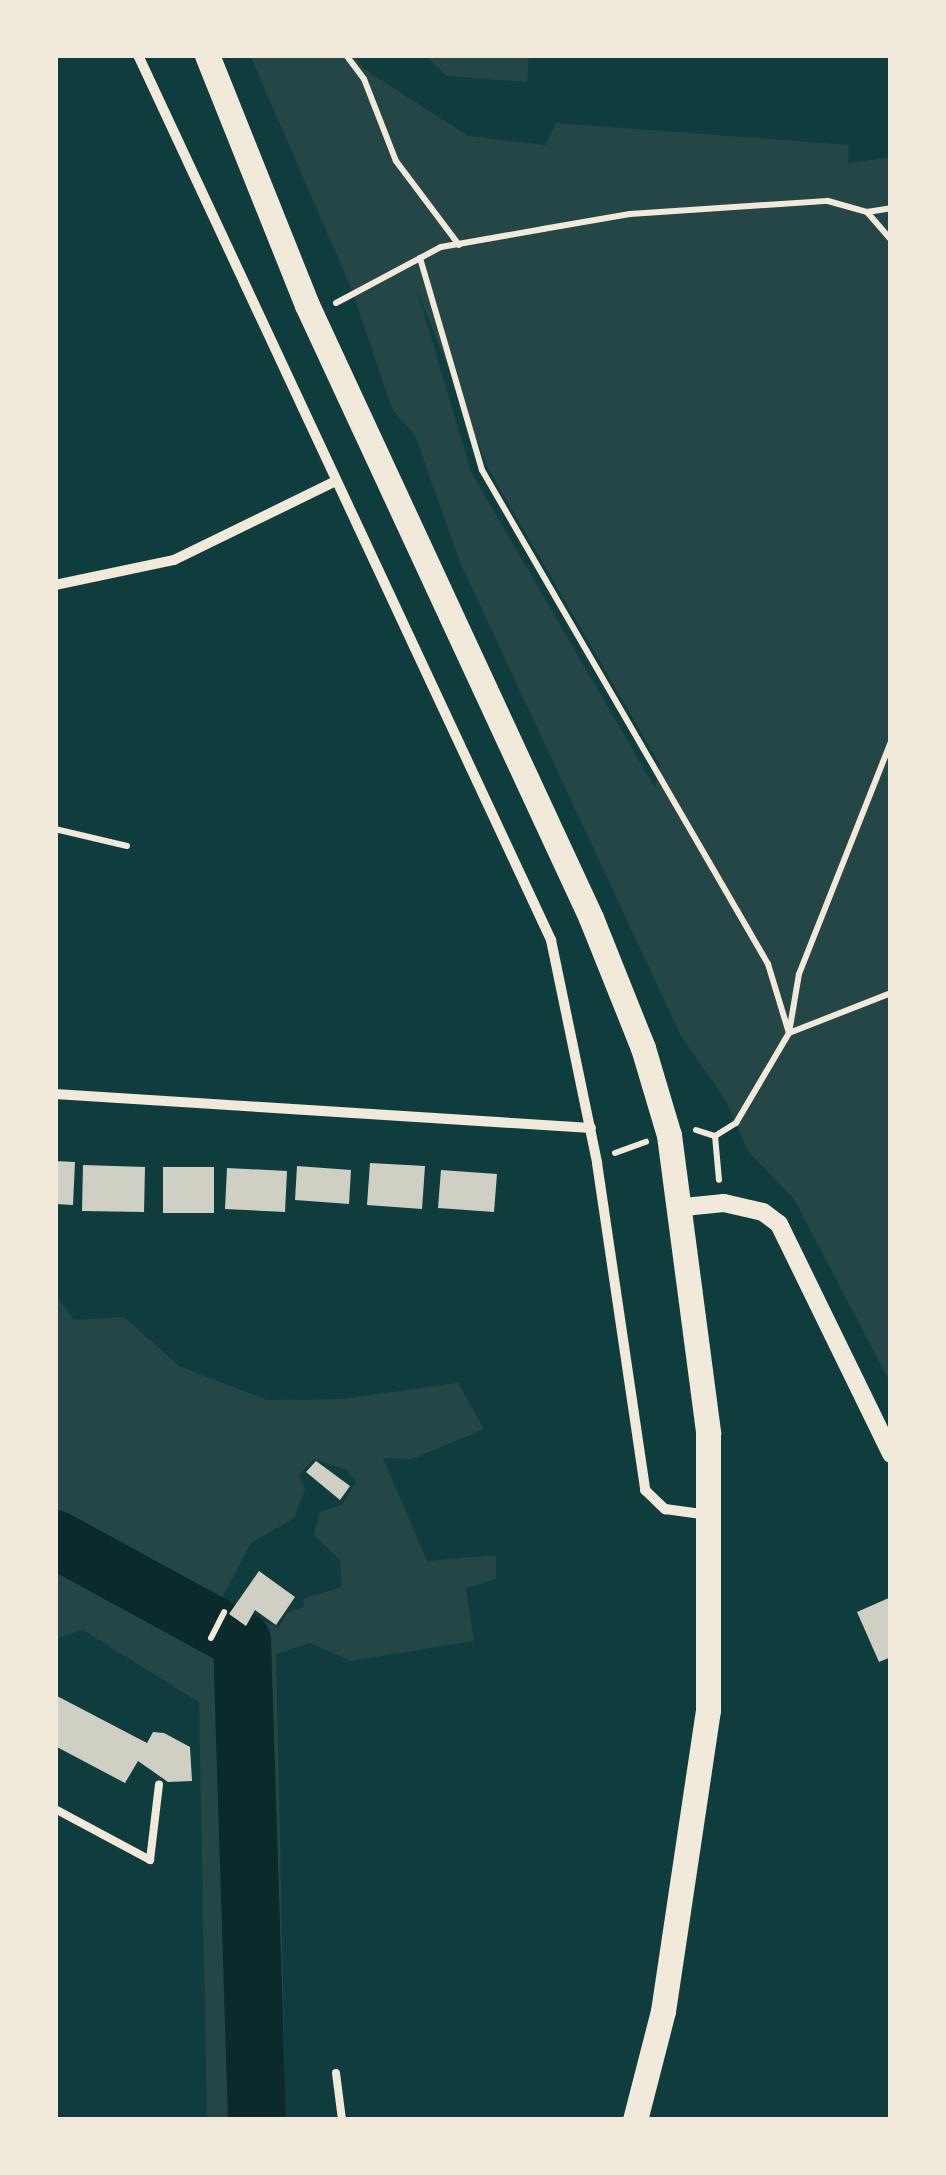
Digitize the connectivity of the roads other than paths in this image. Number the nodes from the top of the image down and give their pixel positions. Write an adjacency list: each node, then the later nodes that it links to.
1 (138, 55): 3 (street)
2 (207, 55): 7 (main road)
3 (336, 481): 4 (street); 6 (street)
4 (55, 585)
5 (55, 1094): 6 (street)
6 (591, 1128): 9 (street)
7 (684, 1208): 8 (street); 9 (main road)
8 (891, 1454)
9 (712, 1515): 14 (main road)
10 (158, 1786): 11 (lane)
11 (55, 1808)
12 (336, 2073): 13 (lane)
13 (342, 2120)
14 (635, 2120)

